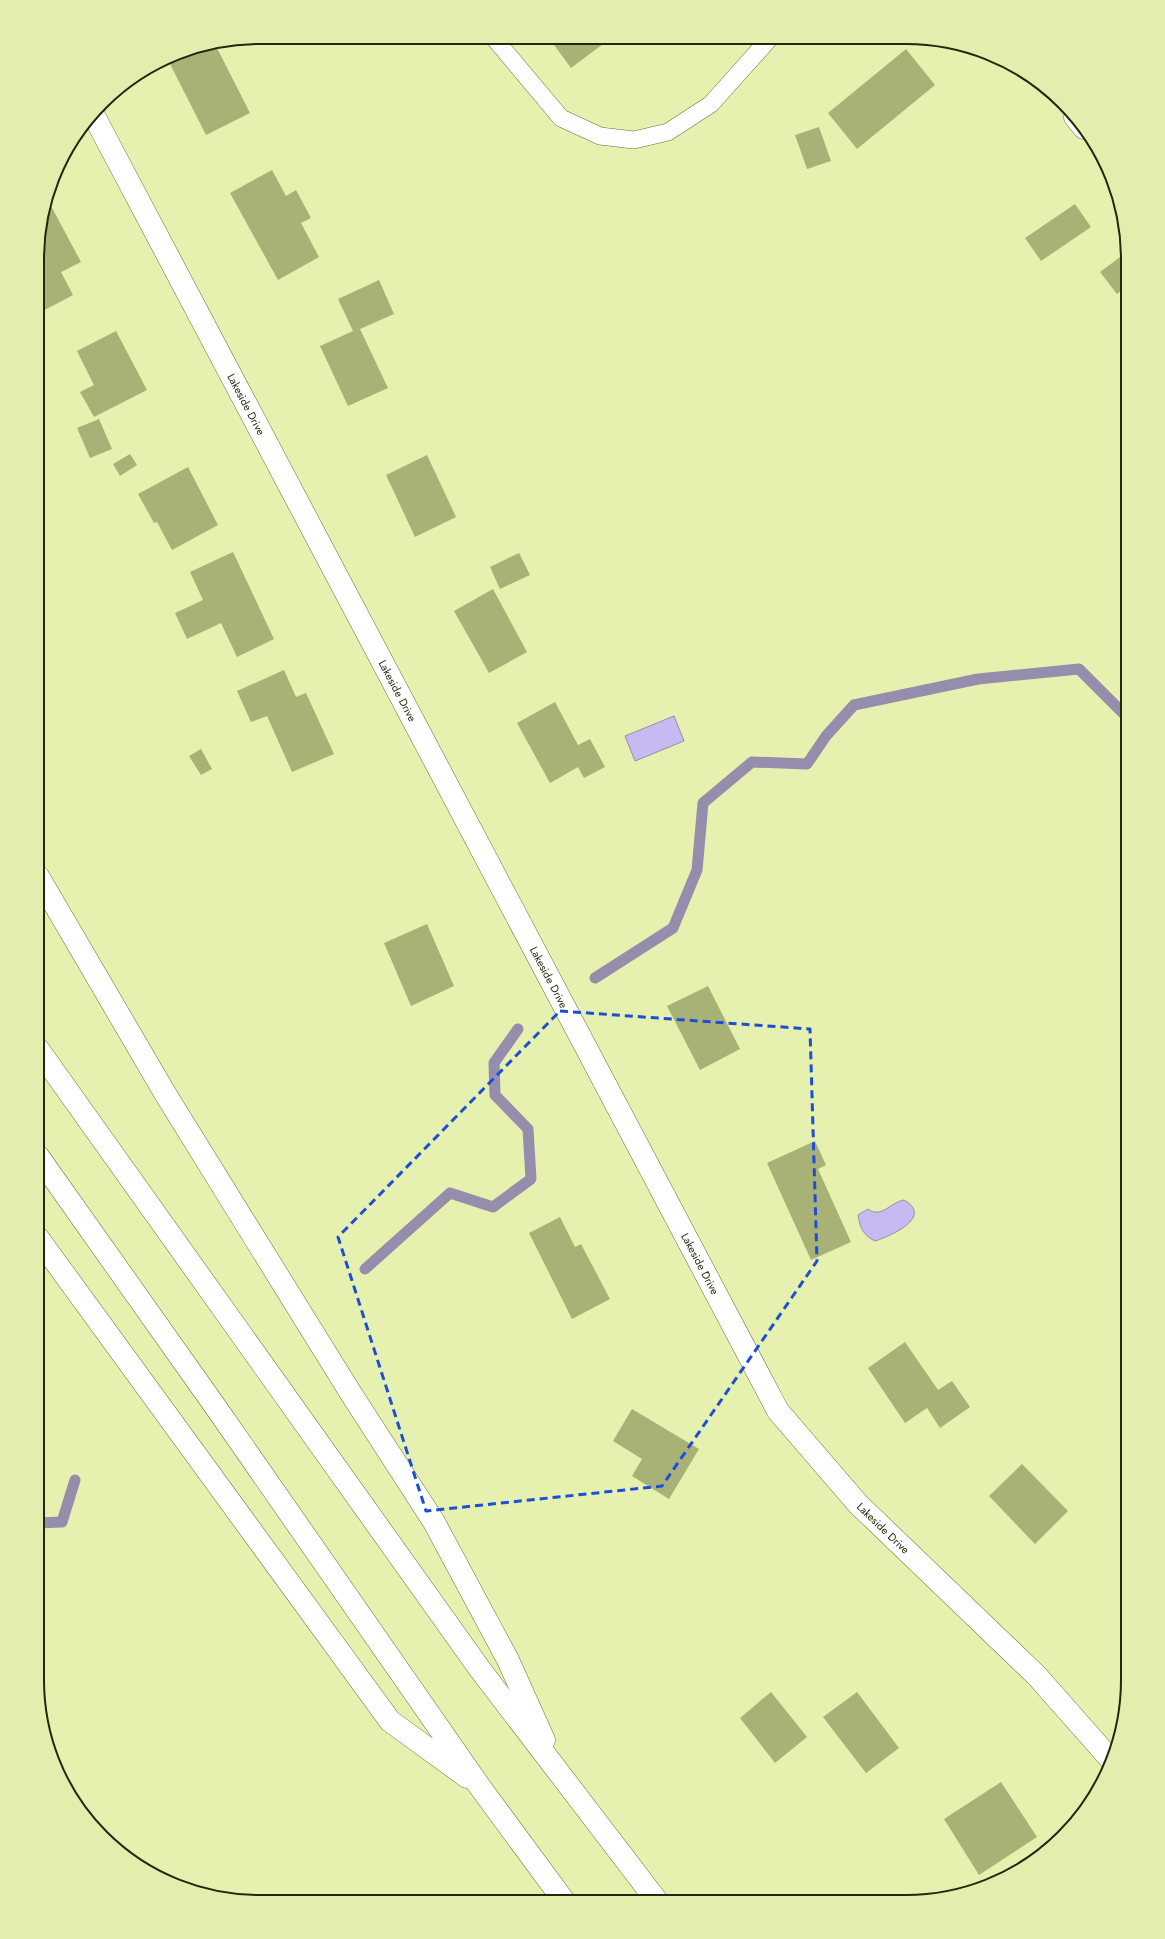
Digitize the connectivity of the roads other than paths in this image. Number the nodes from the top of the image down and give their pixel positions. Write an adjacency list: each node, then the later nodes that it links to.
1 (499, 44): 2 (lane)
2 (765, 44)
3 (96, 119): 8 (main road, Lakeside Drive)
4 (44, 886): 9 (main road)
5 (44, 1057): 9 (main road)
6 (44, 1164): 10 (main road)
7 (44, 1246): 10 (main road)
8 (1107, 1756)
9 (561, 1778): 12 (main road)
10 (480, 1787): 11 (main road)
11 (560, 1895)
12 (652, 1895)

